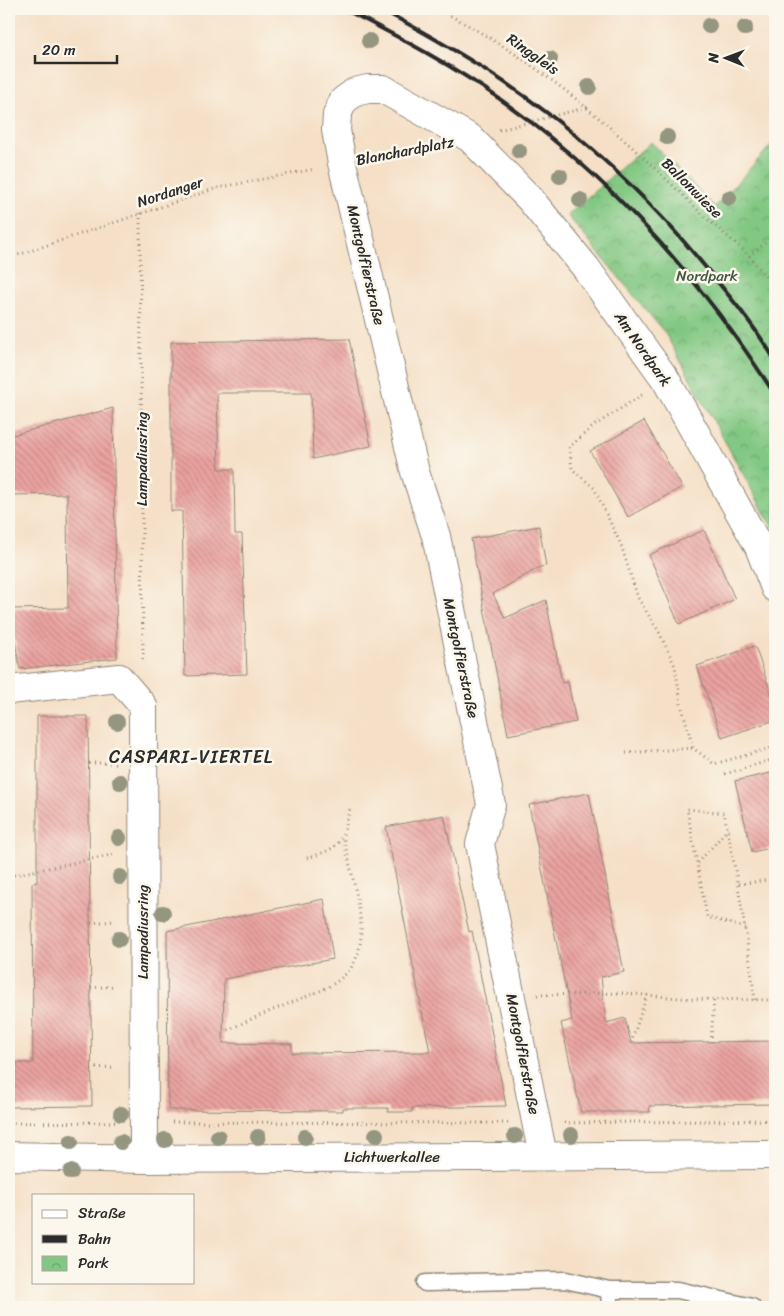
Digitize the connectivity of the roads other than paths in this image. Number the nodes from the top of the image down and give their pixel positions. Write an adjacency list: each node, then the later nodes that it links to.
1 (470, 138): 2 (street, Blanchardplatz); 3 (street, Am Nordpark)
2 (342, 163): 7 (street, Montgolfierstraße)
3 (775, 588)
4 (9, 690): 8 (street, Lampadiusring)
5 (775, 1155): 7 (street, Lichtwerkallee)
6 (9, 1156): 8 (street, Lichtwerkallee)
7 (543, 1156): 8 (street, Lichtwerkallee)
8 (144, 1159)
9 (425, 1283): 10 (lane)
10 (609, 1290): 11 (lane); 12 (lane)
11 (610, 1307)
12 (752, 1307)

